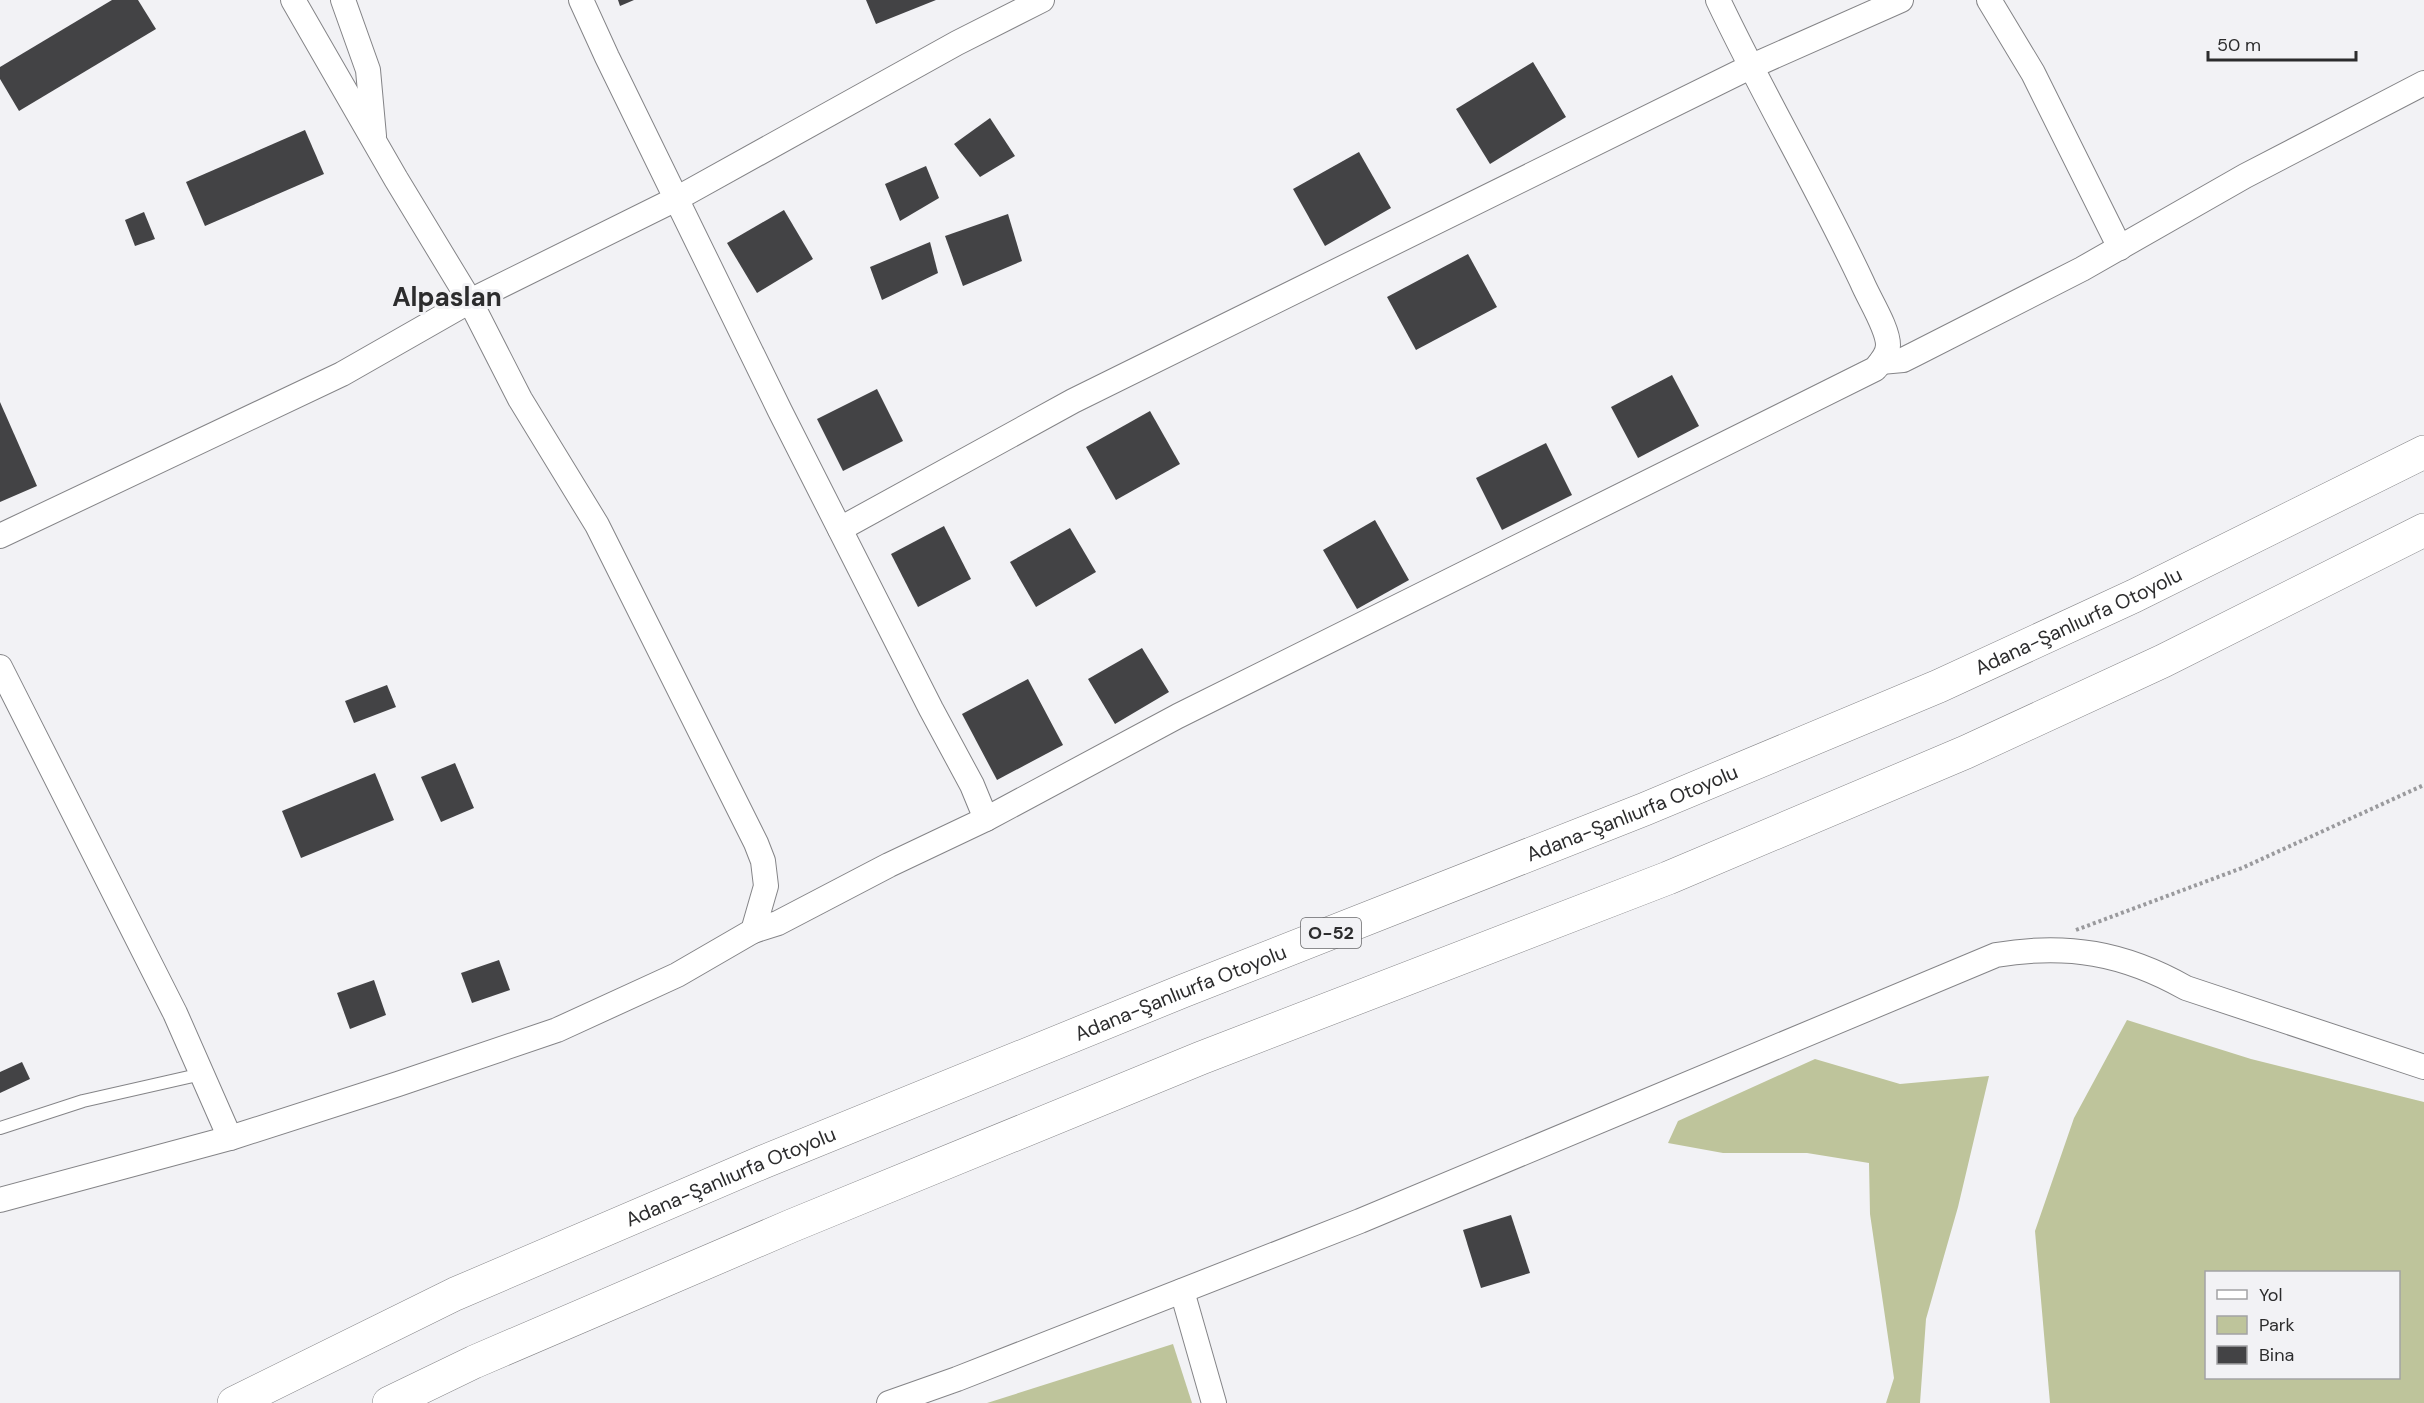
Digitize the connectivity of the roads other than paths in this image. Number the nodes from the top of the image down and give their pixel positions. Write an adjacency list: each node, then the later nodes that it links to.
1 (293, 0): 10 (street)
2 (343, 0): 10 (street)
3 (581, 0): 11 (street)
4 (1042, 0): 11 (street)
5 (1718, 0): 8 (street)
6 (1901, 0): 8 (street)
7 (1989, 0): 12 (street)
8 (1750, 68): 14 (street); 16 (street)
9 (2424, 82): 12 (street)
10 (374, 141): 13 (street)
11 (676, 199): 13 (street); 16 (street)
12 (2120, 248): 14 (street)
13 (470, 301): 18 (street); 21 (street)
14 (1881, 362): 20 (street)
15 (2424, 452): 28 (highway, Adana-Şanlıurfa Otoyolu / O-52)
16 (840, 529): 20 (street)
17 (2424, 530): 29 (highway)
18 (0, 536)
19 (0, 667): 23 (street)
20 (986, 819): 21 (street)
21 (753, 931): 25 (street)
22 (2424, 1067): 27 (street)
23 (202, 1074): 24 (lane); 25 (street)
24 (0, 1128)
25 (230, 1138): 26 (street)
26 (0, 1200)
27 (1182, 1291): 30 (street); 31 (street)
28 (234, 1403)
29 (389, 1403)
30 (889, 1403)
31 (1214, 1403)

